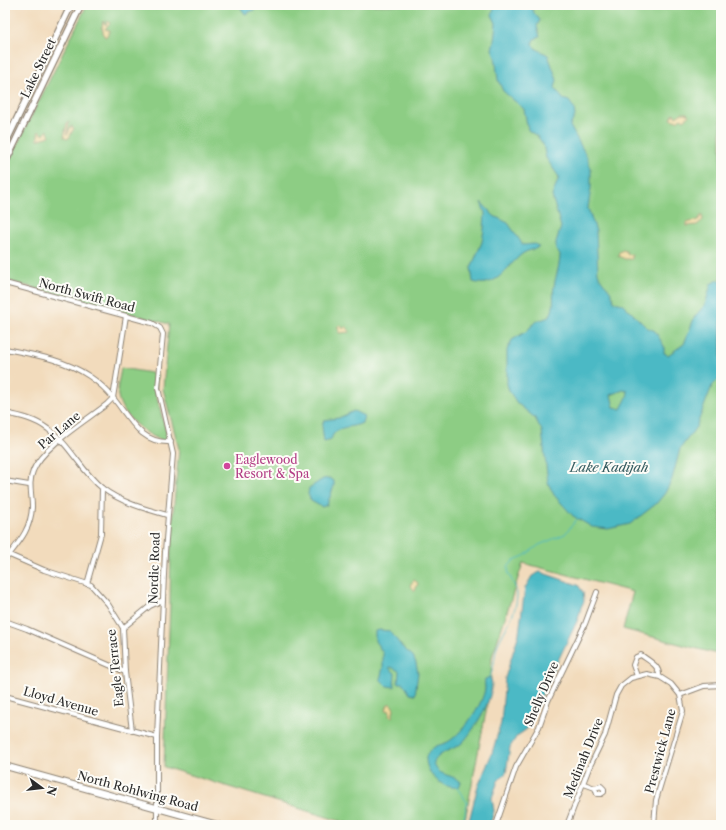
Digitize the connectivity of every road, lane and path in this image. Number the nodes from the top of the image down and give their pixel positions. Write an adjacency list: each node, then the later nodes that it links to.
1 (70, 5): 3 (main road, Lake Street)
2 (81, 5): 4 (main road, Lake Street)
3 (5, 144)
4 (5, 163)
5 (5, 283): 6 (street, North Swift Road)
6 (126, 316): 7 (street, North Swift Road); 9 (street)
7 (161, 331): 12 (street, Nordic Road)
8 (5, 349): 9 (street)
9 (113, 398): 11 (street, Par Lane); 12 (street)
10 (5, 413): 11 (street)
11 (60, 439): 14 (street, Par Lane); 15 (street)
12 (171, 442): 16 (street, Nordic Road)
13 (5, 481): 14 (street)
14 (30, 485): 17 (street, Par Lane)
15 (102, 488): 16 (street); 19 (street)
16 (167, 515): 21 (street, Nordic Road)
17 (7, 554): 18 (street, Par Lane); 19 (street, Eagle Terrace)
18 (5, 560)
19 (87, 584): 23 (street, Eagle Terrace)
20 (597, 592): 38 (street, Shelly Drive)
21 (163, 600): 23 (street); 31 (street, Nordic Road)
22 (5, 621): 24 (street)
23 (123, 628): 24 (street, Eagle Terrace)
24 (125, 672): 30 (street, Eagle Terrace)
25 (637, 676): 26 (street); 26 (street, Prestwick Lane); 33 (street, Medinah Drive)
26 (659, 676): 28 (street, Prestwick Lane)
27 (721, 684): 28 (street)
28 (680, 695): 40 (street, Prestwick Lane)
29 (5, 696): 30 (street, Lloyd Avenue)
30 (132, 731): 31 (street, Lloyd Avenue)
31 (157, 737): 35 (street, Nordic Road)
32 (5, 766): 35 (main road, North Rohlwing Road)
33 (584, 784): 34 (street); 39 (street, Medinah Drive)
34 (595, 788)
35 (158, 808): 36 (street, Nordic Road); 37 (main road, North Rohlwing Road)
36 (157, 825)
37 (218, 825)
38 (496, 825)
39 (567, 825)
40 (654, 825)

